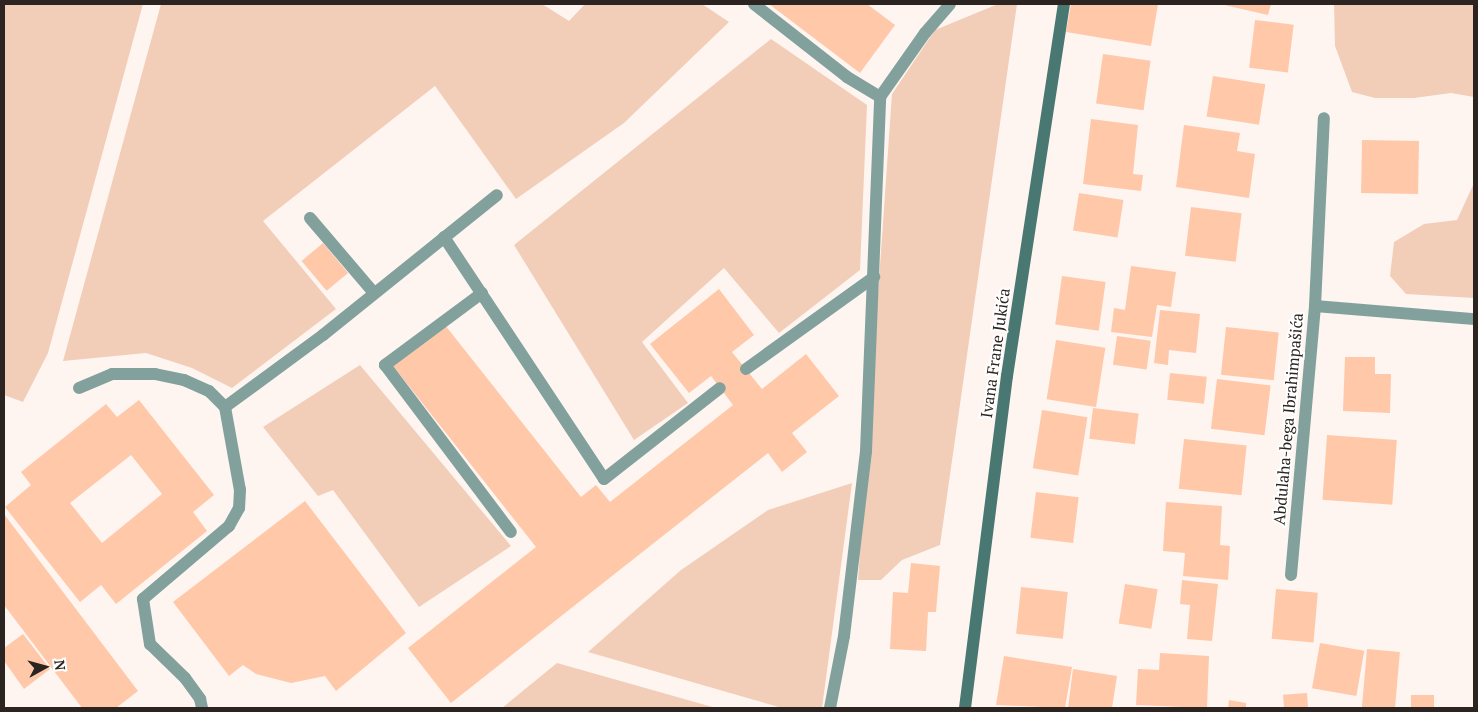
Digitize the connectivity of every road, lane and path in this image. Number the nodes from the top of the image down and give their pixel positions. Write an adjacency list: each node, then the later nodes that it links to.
1 (754, 4): 4 (street)
2 (950, 4): 4 (street)
3 (1064, 4): 22 (street, Ivana Frane Jukića)
4 (880, 97): 9 (street)
5 (1324, 118): 12 (street)
6 (496, 195): 8 (street)
7 (310, 218): 10 (street)
8 (444, 237): 10 (street); 11 (street)
9 (874, 277): 14 (street); 21 (street)
10 (374, 293): 17 (street)
11 (482, 293): 16 (street); 18 (street)
12 (1315, 306): 13 (street, Abdulaha-bega Ibrahimpašića); 19 (street, Abdulaha-bega Ibrahimpašića)
13 (1474, 319)
14 (746, 369)
15 (79, 388): 17 (street)
16 (720, 388)
17 (225, 407): 20 (street)
18 (511, 532)
19 (1290, 575)
20 (202, 708)
21 (830, 708)
22 (965, 708)

